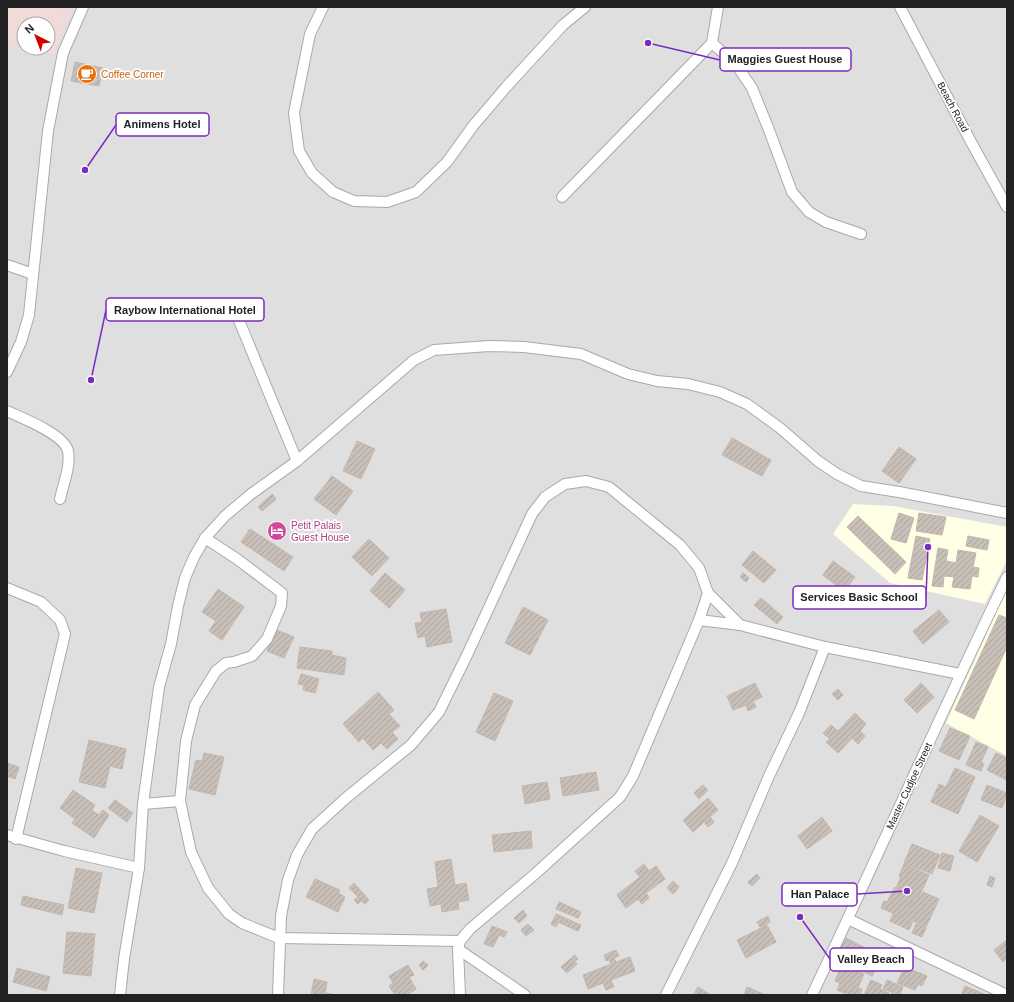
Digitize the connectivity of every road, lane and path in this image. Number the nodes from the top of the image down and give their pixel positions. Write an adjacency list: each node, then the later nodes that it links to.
1 (83, 7): 11 (street)
2 (322, 7): 3 (street)
3 (585, 7)
4 (718, 7): 6 (street)
5 (900, 7): 8 (street, Beach Road)
6 (712, 43): 7 (street); 9 (street)
7 (562, 197)
8 (1007, 207)
9 (861, 234)
10 (7, 265): 11 (street)
11 (33, 274): 13 (street)
12 (238, 318): 15 (street)
13 (7, 372)
14 (7, 411): 16 (street)
15 (297, 461): 17 (street); 18 (street)
16 (60, 499)
17 (1007, 514)
18 (205, 538): 26 (street); 27 (street)
19 (1007, 577): 25 (street, Master Cudjoe Street)
20 (7, 588): 28 (street)
21 (708, 593): 22 (street); 23 (street); 31 (street)
22 (699, 620): 23 (street); 32 (street)
23 (740, 625): 24 (street)
24 (826, 647): 25 (street); 37 (street)
25 (960, 674): 30 (street, Master Cudjoe Street)
26 (180, 801): 27 (street); 31 (street)
27 (143, 804): 29 (street)
28 (11, 837): 29 (street)
29 (139, 868): 33 (street)
30 (848, 920): 38 (street, Master Cudjoe Street); 39 (street)
31 (279, 938): 32 (street); 34 (street)
32 (459, 945): 35 (street); 36 (street)
33 (120, 995)
34 (278, 995)
35 (460, 995)
36 (525, 995)
37 (666, 995)
38 (812, 995)
39 (1007, 995)

